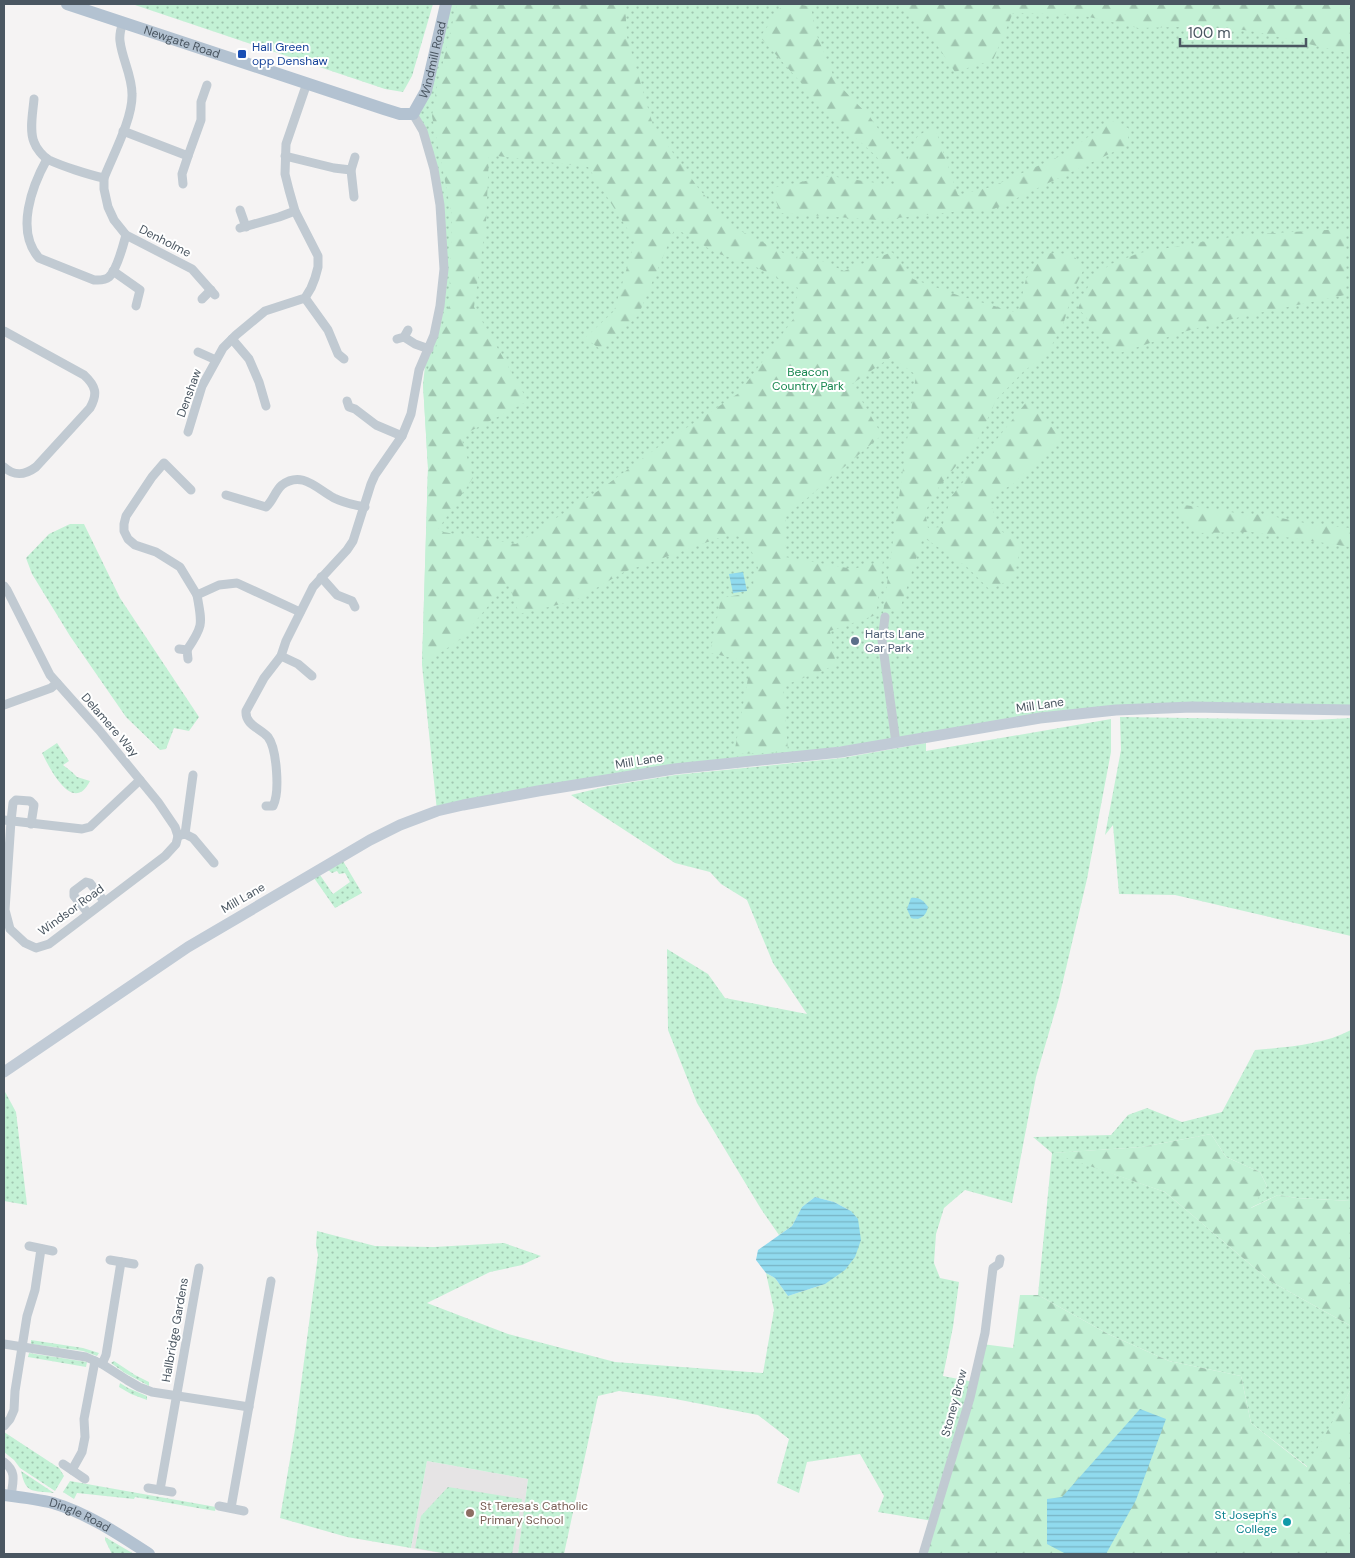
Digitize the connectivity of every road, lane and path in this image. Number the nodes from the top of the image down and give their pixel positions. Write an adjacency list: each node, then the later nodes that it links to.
1 (67, 4): 3 (main road, Newgate Road)
2 (446, 4): 7 (main road, Windmill Road)
3 (123, 22): 4 (main road, Newgate Road); 8 (street, Denholme)
4 (307, 83): 7 (main road, Newgate Road); 10 (street)
5 (208, 90): 9 (street)
6 (34, 99): 12 (street)
7 (413, 114): 27 (street)
8 (123, 131): 9 (street); 14 (street, Denholme)
9 (188, 156): 15 (street)
10 (286, 156): 13 (street); 18 (street)
11 (355, 157): 13 (street)
12 (47, 159): 14 (street); 20 (street)
13 (351, 170): 16 (street)
14 (104, 178): 19 (street, Denholme)
15 (182, 184)
16 (354, 197)
17 (240, 210): 18 (street)
18 (296, 211): 21 (street)
19 (126, 235): 20 (street); 22 (street, Denholme)
20 (113, 271): 23 (street)
21 (304, 298): 26 (street, Denshaw); 29 (street)
22 (202, 299)
23 (136, 306)
24 (5, 333): 35 (street)
25 (403, 335): 27 (street)
26 (232, 339): 30 (street, Denshaw); 32 (street)
27 (428, 349): 34 (street)
28 (198, 352): 30 (street)
29 (338, 358)
30 (216, 360): 33 (street, Denshaw)
31 (347, 408): 34 (street)
32 (265, 409)
33 (188, 433)
34 (402, 436): 38 (street)
35 (4, 467)
36 (191, 490): 41 (street)
37 (229, 493): 38 (street)
38 (364, 508): 39 (street)
39 (321, 577): 42 (street); 43 (street)
40 (4, 586): 48 (street, Delamere Way)
41 (197, 595): 43 (street); 45 (street)
42 (355, 607)
43 (300, 612): 46 (street)
44 (885, 617): 51 (street)
45 (185, 652)
46 (281, 656): 47 (street); 54 (street)
47 (312, 677)
48 (57, 683): 49 (street); 53 (street, Delamere Way)
49 (4, 705)
50 (1351, 710): 51 (street, Mill Lane)
51 (896, 743): 61 (street, Mill Lane)
52 (193, 776): 57 (street)
53 (140, 780): 56 (street); 57 (street, Delamere Way)
54 (272, 809)
55 (7, 821): 56 (street); 56 (street); 60 (street, Windsor Road)
56 (31, 824)
57 (181, 835): 58 (street, Delamere Way); 59 (street, Windsor Road)
58 (214, 863)
59 (104, 901): 60 (street, Windsor Road); 60 (street)
60 (88, 913)
61 (4, 1070)
62 (29, 1246): 63 (street)
63 (41, 1249): 64 (street); 72 (street)
64 (53, 1251)
65 (1000, 1258): 89 (street, Stoney Brow)
66 (110, 1260): 67 (street)
67 (121, 1262): 68 (street); 73 (street)
68 (134, 1264)
69 (199, 1268): 74 (street, Hallbridge Gardens)
70 (271, 1281): 75 (street)
71 (4, 1344): 72 (street, Hallbridge Gardens)
72 (22, 1347): 73 (street, Hallbridge Gardens); 76 (street)
73 (99, 1362): 74 (street, Hallbridge Gardens); 79 (street)
74 (176, 1396): 75 (street, Hallbridge Gardens); 82 (street, Hallbridge Gardens)
75 (249, 1407): 86 (street)
76 (6, 1430)
77 (4, 1462): 84 (street)
78 (63, 1464): 79 (street)
79 (72, 1470): 80 (street)
80 (84, 1478)
81 (148, 1488): 82 (street)
82 (160, 1490): 83 (street)
83 (172, 1492)
84 (8, 1495): 88 (main road, Dingle Road)
85 (219, 1506): 86 (street)
86 (231, 1508): 87 (street)
87 (244, 1511)
88 (149, 1554)
89 (923, 1554)

